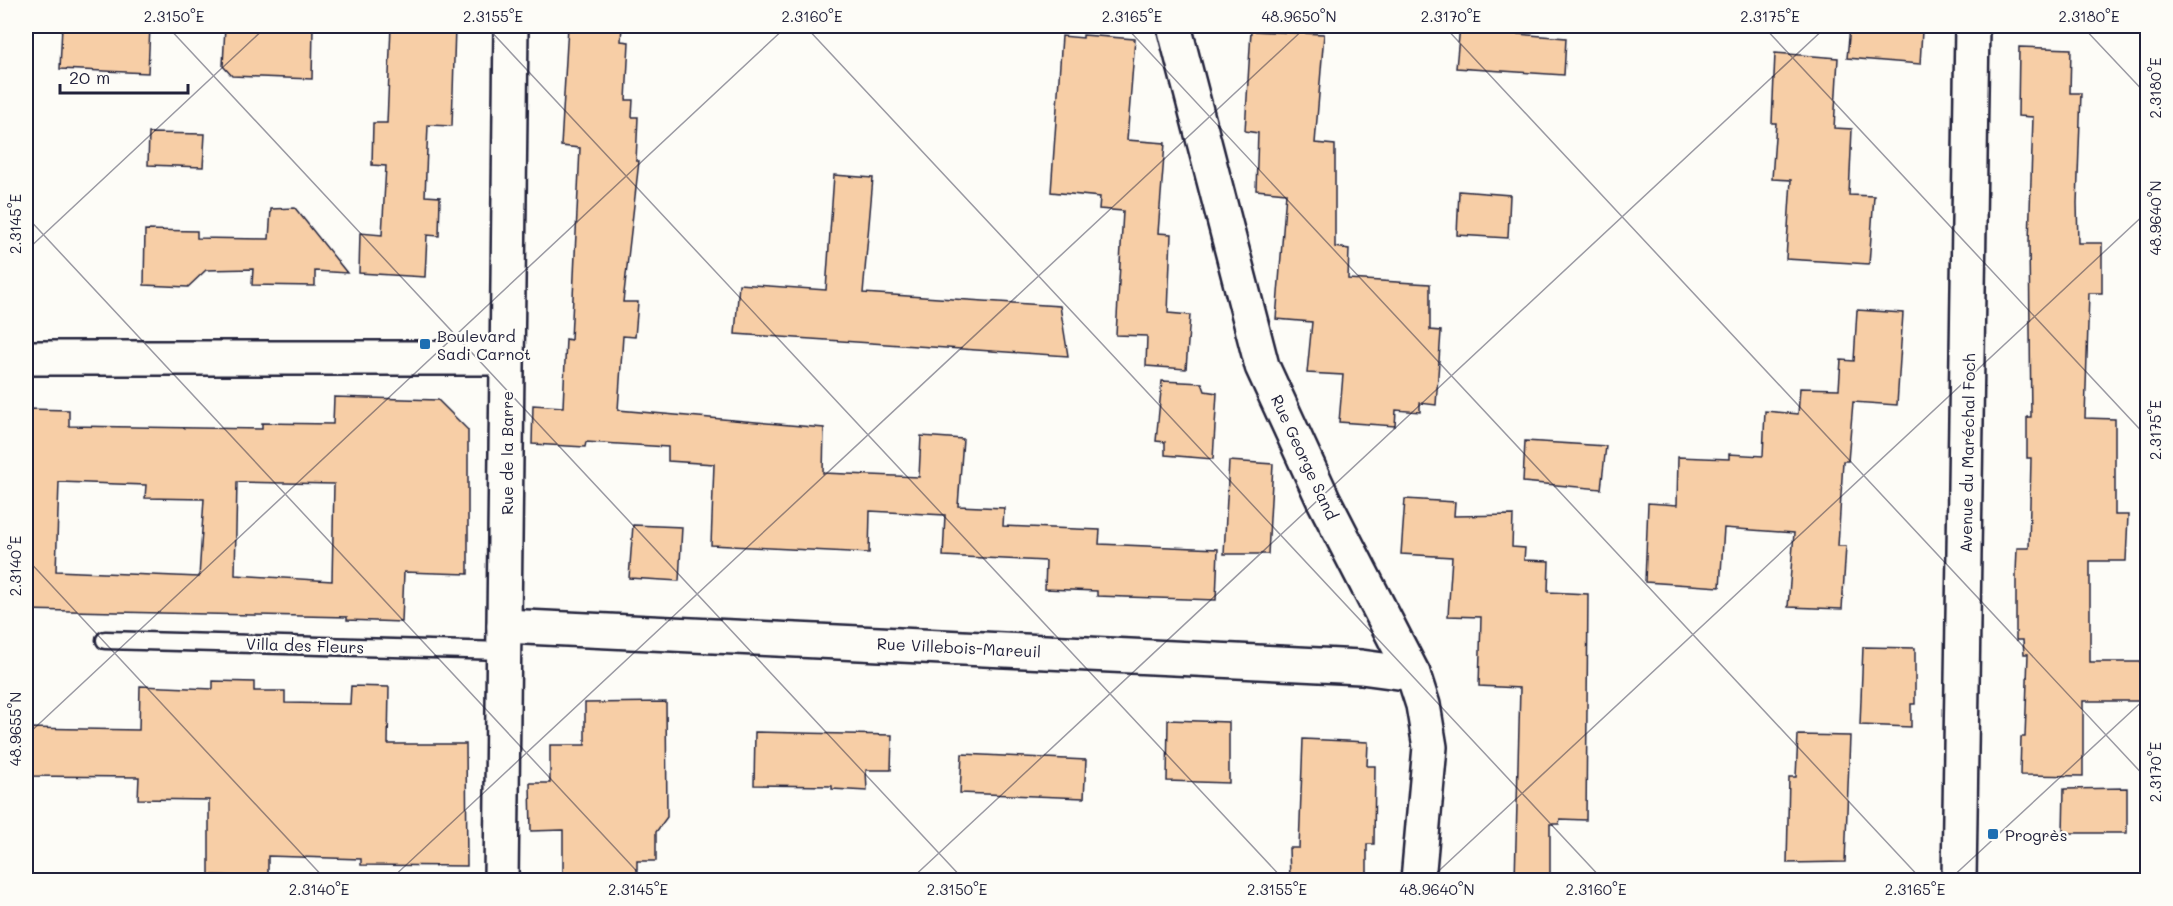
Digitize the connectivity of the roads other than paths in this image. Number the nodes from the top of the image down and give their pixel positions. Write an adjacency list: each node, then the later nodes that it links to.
1 (511, 26): 5 (street, Rue de la Barre)
2 (1174, 26): 8 (street, Rue George Sand)
3 (1972, 26): 11 (street, Avenue du Maréchal Foch)
4 (26, 358): 5 (street)
5 (507, 358): 6 (street, Rue de la Barre)
6 (504, 638): 7 (lane, Villa des Fleurs); 8 (street, Rue Villebois-Mareuil); 9 (street, Rue de la Barre)
7 (105, 640)
8 (1413, 674): 10 (street, Rue George Sand)
9 (501, 880)
10 (1419, 880)
11 (1959, 880)

